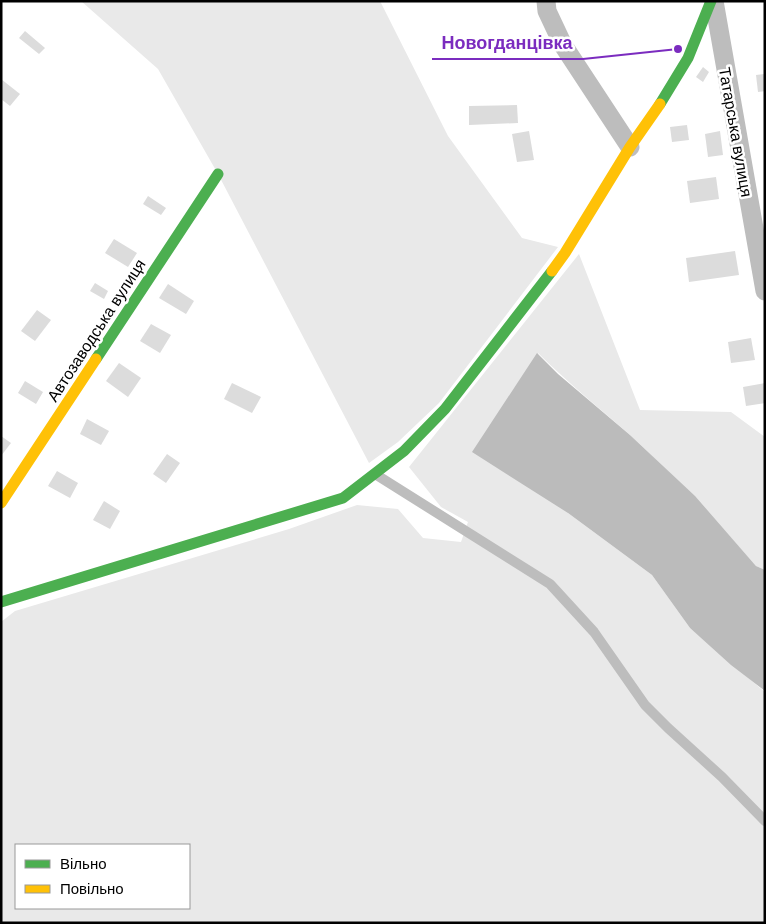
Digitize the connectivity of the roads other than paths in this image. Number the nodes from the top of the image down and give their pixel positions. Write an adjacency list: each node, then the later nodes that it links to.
1 (712, 1): 3 (street); 5 (street, Татарська вулиця)
2 (547, 6): 3 (street)
3 (630, 147): 6 (street)
4 (218, 174): 7 (street, Автозаводська вулиця)
5 (765, 291)
6 (375, 473): 8 (street); 9 (lane)
7 (1, 503)
8 (1, 602)
9 (765, 821)

